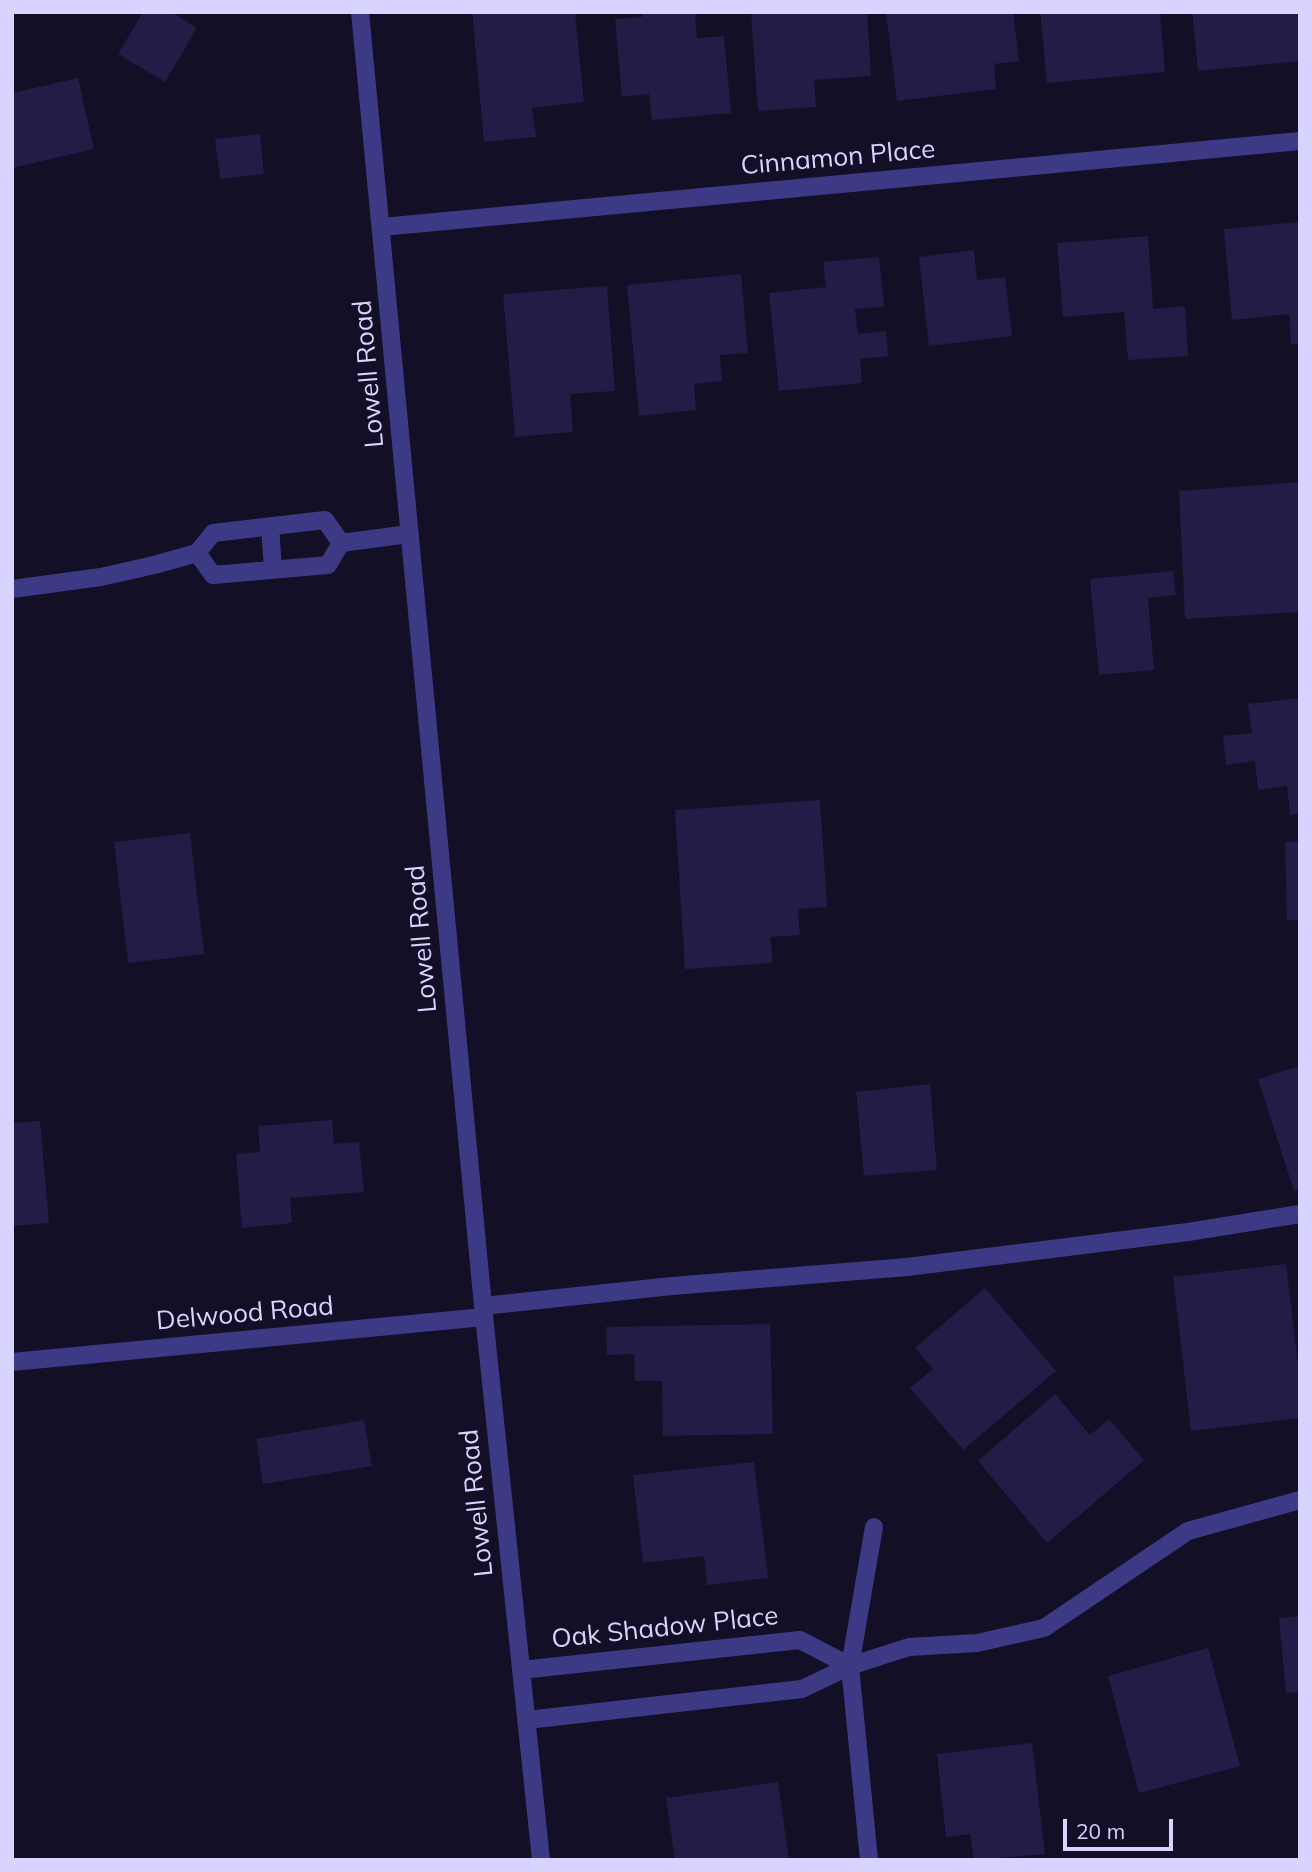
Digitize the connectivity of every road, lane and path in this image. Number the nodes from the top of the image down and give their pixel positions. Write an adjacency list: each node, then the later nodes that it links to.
1 (360, 12): 3 (street, Lowell Road)
2 (1300, 141): 3 (street, Cinnamon Place)
3 (382, 227): 5 (street, Lowell Road)
4 (270, 527): 6 (street); 7 (street); 8 (street)
5 (409, 534): 6 (street); 11 (street, Lowell Road)
6 (341, 543): 8 (street)
7 (197, 553): 8 (street); 9 (street)
8 (273, 569)
9 (12, 589)
10 (1300, 1214): 11 (street, Delwood Road)
11 (483, 1312): 12 (street, Delwood Road); 16 (street, Lowell Road)
12 (12, 1362)
13 (1300, 1500): 15 (street)
14 (874, 1527): 15 (street)
15 (850, 1666): 16 (street, Oak Shadow Place); 17 (street); 19 (street)
16 (522, 1670): 17 (street, Lowell Road)
17 (527, 1720): 18 (street, Lowell Road)
18 (541, 1860)
19 (869, 1860)

